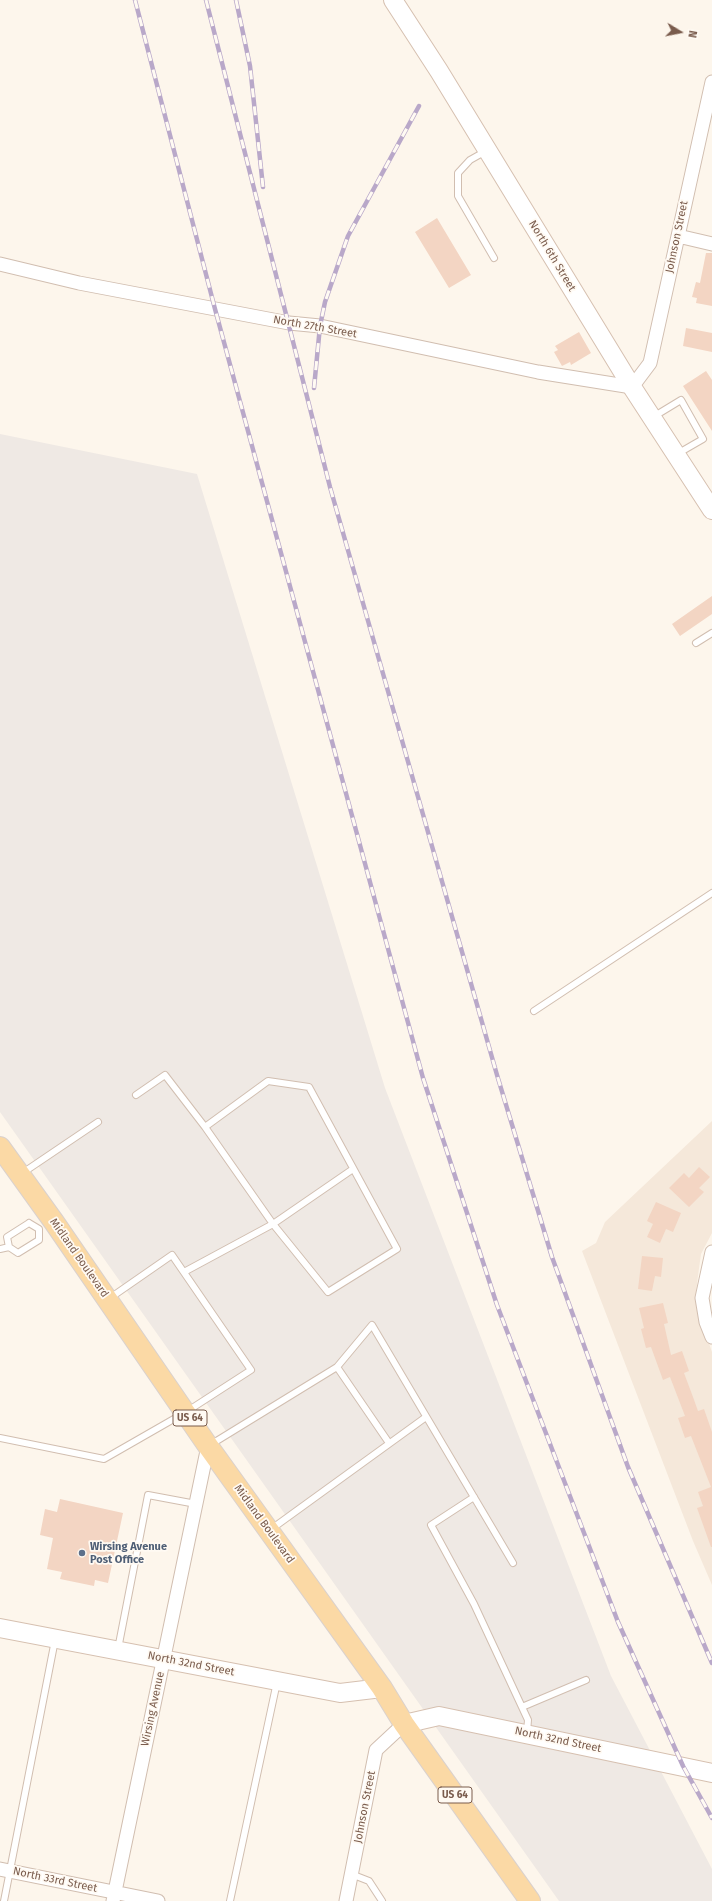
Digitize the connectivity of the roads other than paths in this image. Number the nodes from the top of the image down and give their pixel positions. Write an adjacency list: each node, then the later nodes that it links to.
1 (393, 0): 3 (street, North 6th Street)
2 (712, 82): 4 (street, Johnson Street)
3 (487, 150): 6 (lane); 8 (street, North 6th Street)
4 (678, 236): 5 (street); 8 (street, Johnson Street)
5 (712, 244)
6 (494, 258)
7 (0, 264): 8 (street, North 27th Street)
8 (632, 387): 9 (street, North 6th Street)
9 (652, 418): 10 (street, North 6th Street); 10 (lane)
10 (676, 455): 11 (street, North 6th Street)
11 (712, 510)
12 (712, 633): 13 (lane)
13 (696, 642)
14 (712, 894): 15 (lane)
15 (534, 1012)
16 (136, 1095): 18 (lane)
17 (98, 1122): 21 (lane)
18 (205, 1127): 20 (lane); 22 (lane)
19 (0, 1147): 21 (main road, Midland Boulevard / US 64)
20 (353, 1169): 22 (lane); 22 (lane)
21 (20, 1175): 23 (main road, Midland Boulevard / US 64)
22 (273, 1224): 27 (lane)
23 (46, 1225): 24 (lane); 24 (lane); 28 (main road, Midland Boulevard / US 64)
24 (9, 1247): 25 (lane)
25 (0, 1251)
26 (712, 1252): 29 (street)
27 (184, 1272): 28 (lane); 31 (lane)
28 (108, 1299): 31 (main road, Midland Boulevard / US 64)
29 (712, 1337)
30 (337, 1367): 32 (lane); 34 (lane); 35 (lane)
31 (186, 1412): 33 (lane); 35 (main road, Midland Boulevard / US 64)
32 (426, 1417): 34 (lane); 36 (lane)
33 (0, 1438)
34 (389, 1443): 38 (lane)
35 (208, 1446): 37 (street, Wirsing Avenue); 38 (main road, Midland Boulevard / US 64)
36 (474, 1497): 39 (lane); 47 (lane)
37 (196, 1504): 42 (lane); 43 (street, Wirsing Avenue)
38 (269, 1531): 46 (main road, Midland Boulevard / US 64)
39 (513, 1563)
40 (0, 1628): 41 (street, North 32nd Street)
41 (56, 1638): 42 (street, North 32nd Street); 51 (lane)
42 (118, 1650): 43 (street, North 32nd Street)
43 (164, 1659): 45 (street, North 32nd Street); 53 (street, Wirsing Avenue)
44 (586, 1680): 47 (lane)
45 (278, 1681): 46 (street, North 32nd Street); 56 (lane)
46 (382, 1688): 48 (main road, Midland Boulevard / US 64)
47 (522, 1708): 49 (lane)
48 (404, 1724): 49 (street, North 32nd Street); 52 (street, Johnson Street); 59 (main road, Midland Boulevard / US 64)
49 (526, 1733): 50 (street, North 32nd Street)
50 (712, 1773)
51 (5, 1870): 53 (street, North 33rd Street); 54 (lane)
52 (351, 1874): 57 (street, Johnson Street); 58 (lane)
53 (114, 1897): 55 (street, North 33rd Street)
54 (4, 1901)
55 (158, 1901)
56 (230, 1901)
57 (346, 1901)
58 (382, 1901)
59 (530, 1901)

